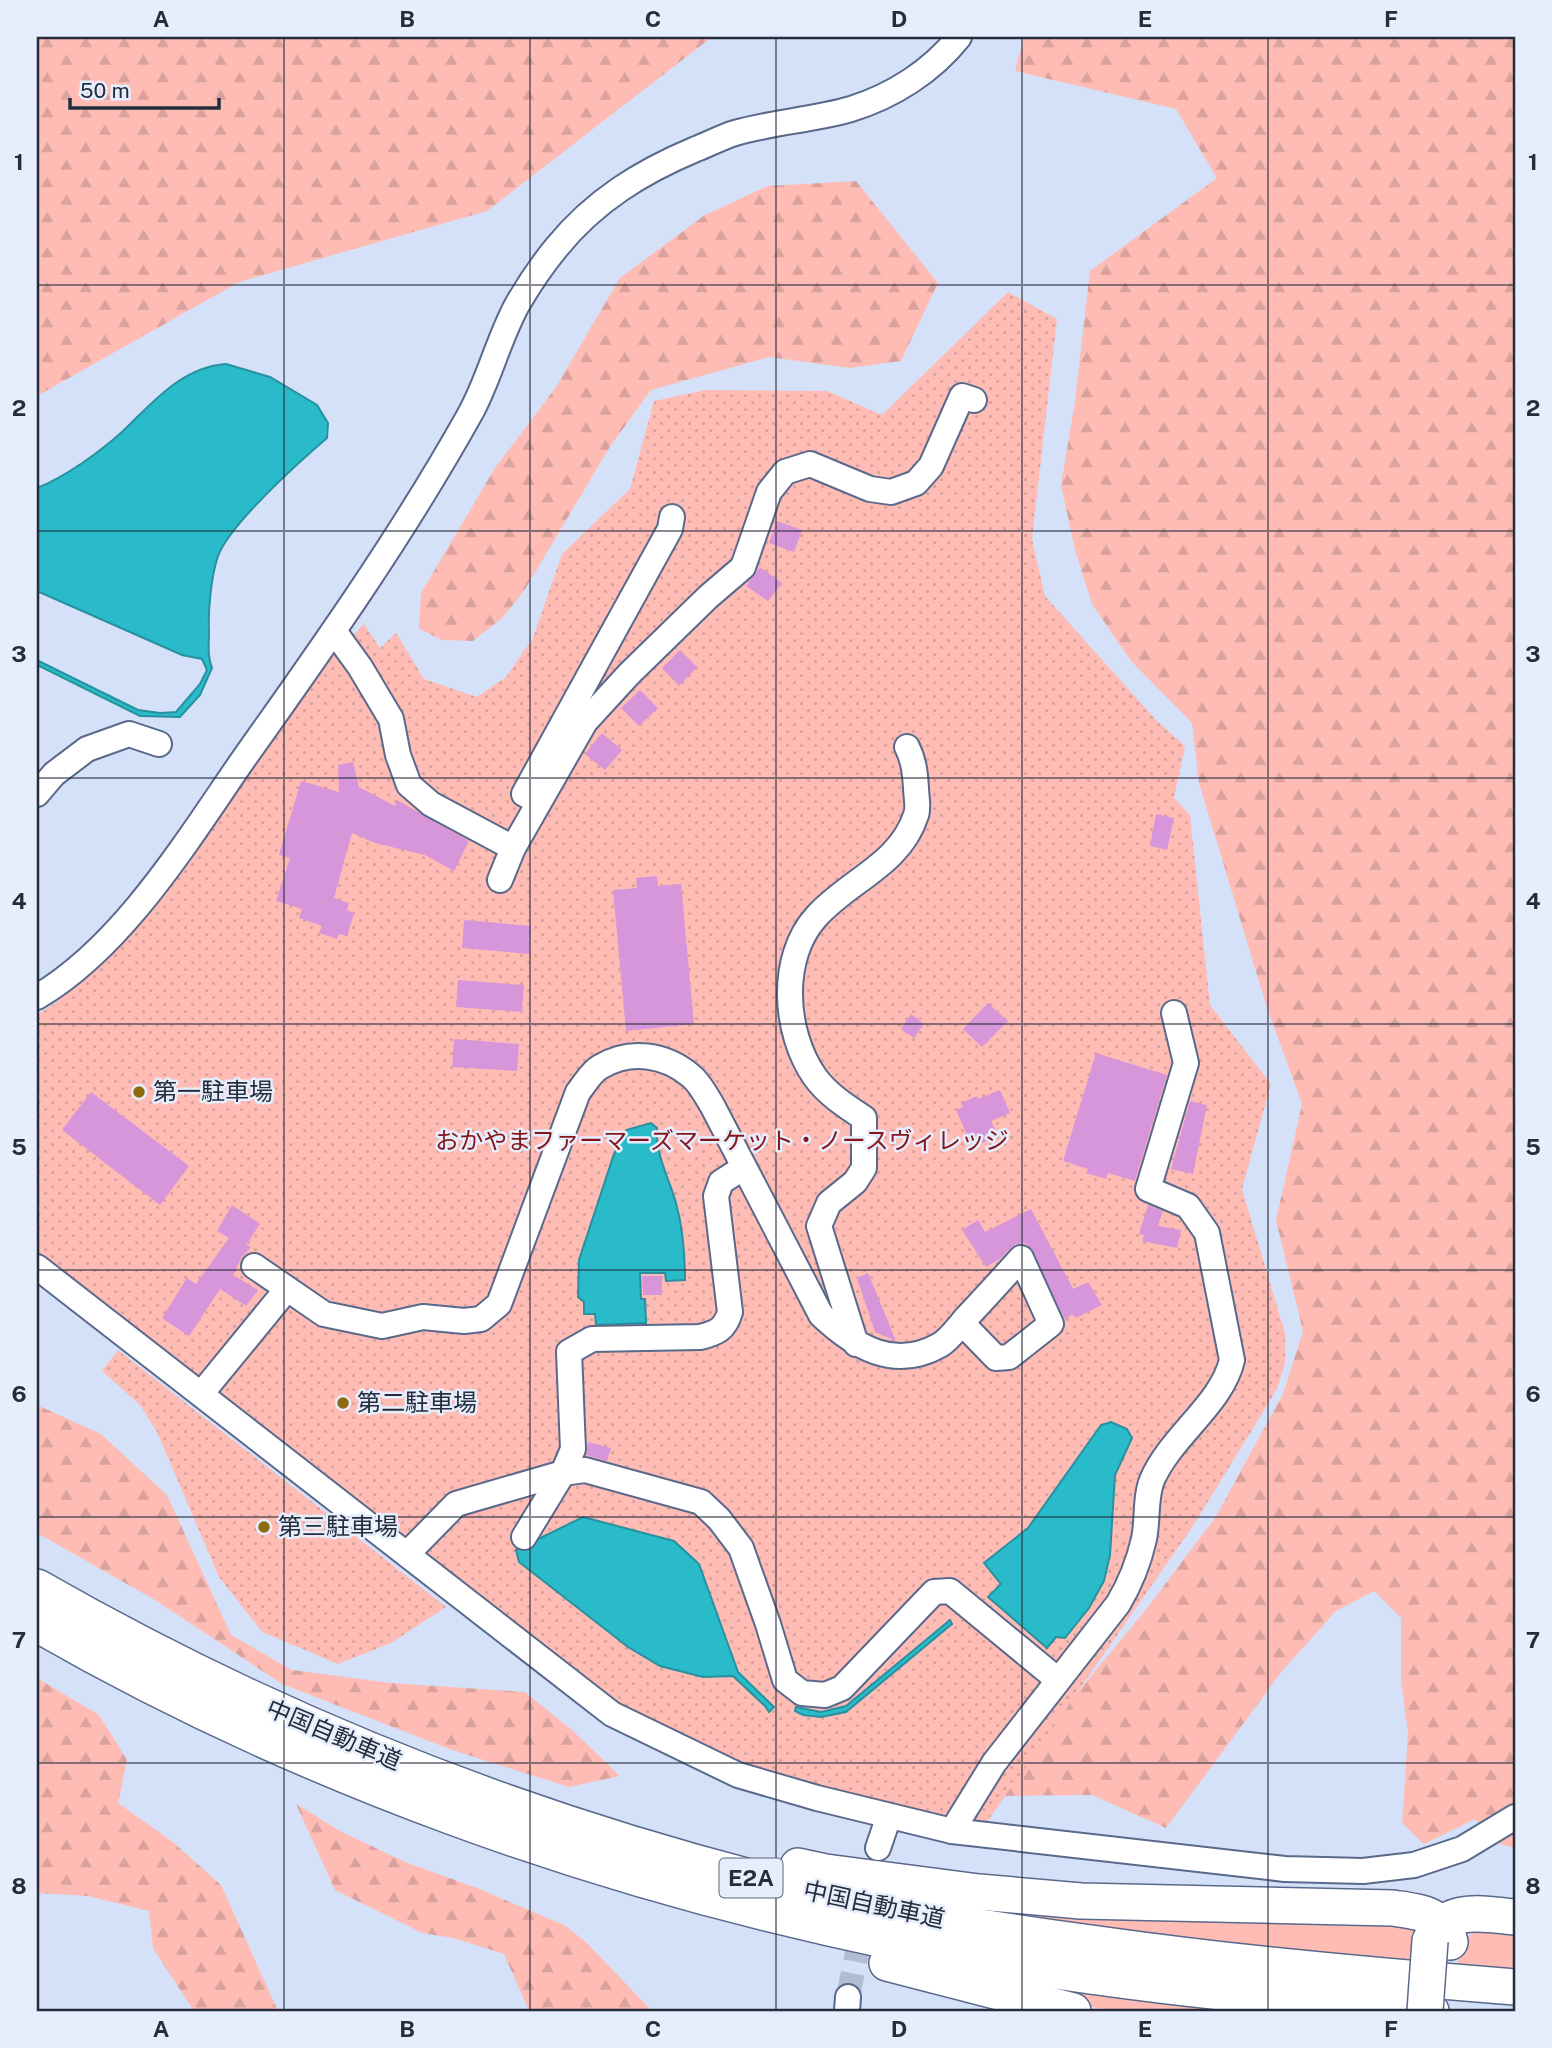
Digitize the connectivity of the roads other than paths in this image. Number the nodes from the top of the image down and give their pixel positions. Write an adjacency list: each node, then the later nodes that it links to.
1 (959, 37): 4 (street)
2 (974, 400): 8 (street)
3 (671, 517): 8 (street)
4 (334, 631): 9 (street); 11 (street)
5 (159, 744): 7 (street)
6 (907, 747): 18 (street)
7 (37, 794)
8 (539, 802): 9 (street)
9 (513, 848): 10 (street)
10 (500, 880)
11 (37, 997)
12 (1174, 1013): 25 (street)
13 (743, 1168): 16 (street); 18 (street); 20 (street)
14 (254, 1266): 16 (street)
15 (37, 1267): 19 (street)
16 (288, 1289): 19 (street)
17 (962, 1323): 18 (street)
18 (856, 1344)
19 (201, 1394): 22 (street)
20 (564, 1474): 21 (street); 22 (street); 25 (street)
21 (524, 1537)
22 (407, 1554): 27 (street)
23 (37, 1587): 26 (highway, 中国自動車道 / E2A)
24 (37, 1624): 32 (highway, 中国自動車道 / E2A)
25 (1058, 1680): 29 (street)
26 (491, 1799): 33 (highway); 34 (highway, 中国自動車道 / E2A)
27 (890, 1815): 29 (street); 30 (street)
28 (1515, 1817): 29 (street)
29 (952, 1831)
30 (878, 1847)
31 (1515, 1917): 33 (highway)
32 (790, 1919): 35 (highway); 37 (highway, 中国自動車道 / E2A)
33 (1441, 1935): 36 (highway, bridge); 38 (highway)
34 (1515, 1987)
35 (1073, 2011)
36 (1425, 2011)
37 (1431, 2011)
38 (1445, 2011)

